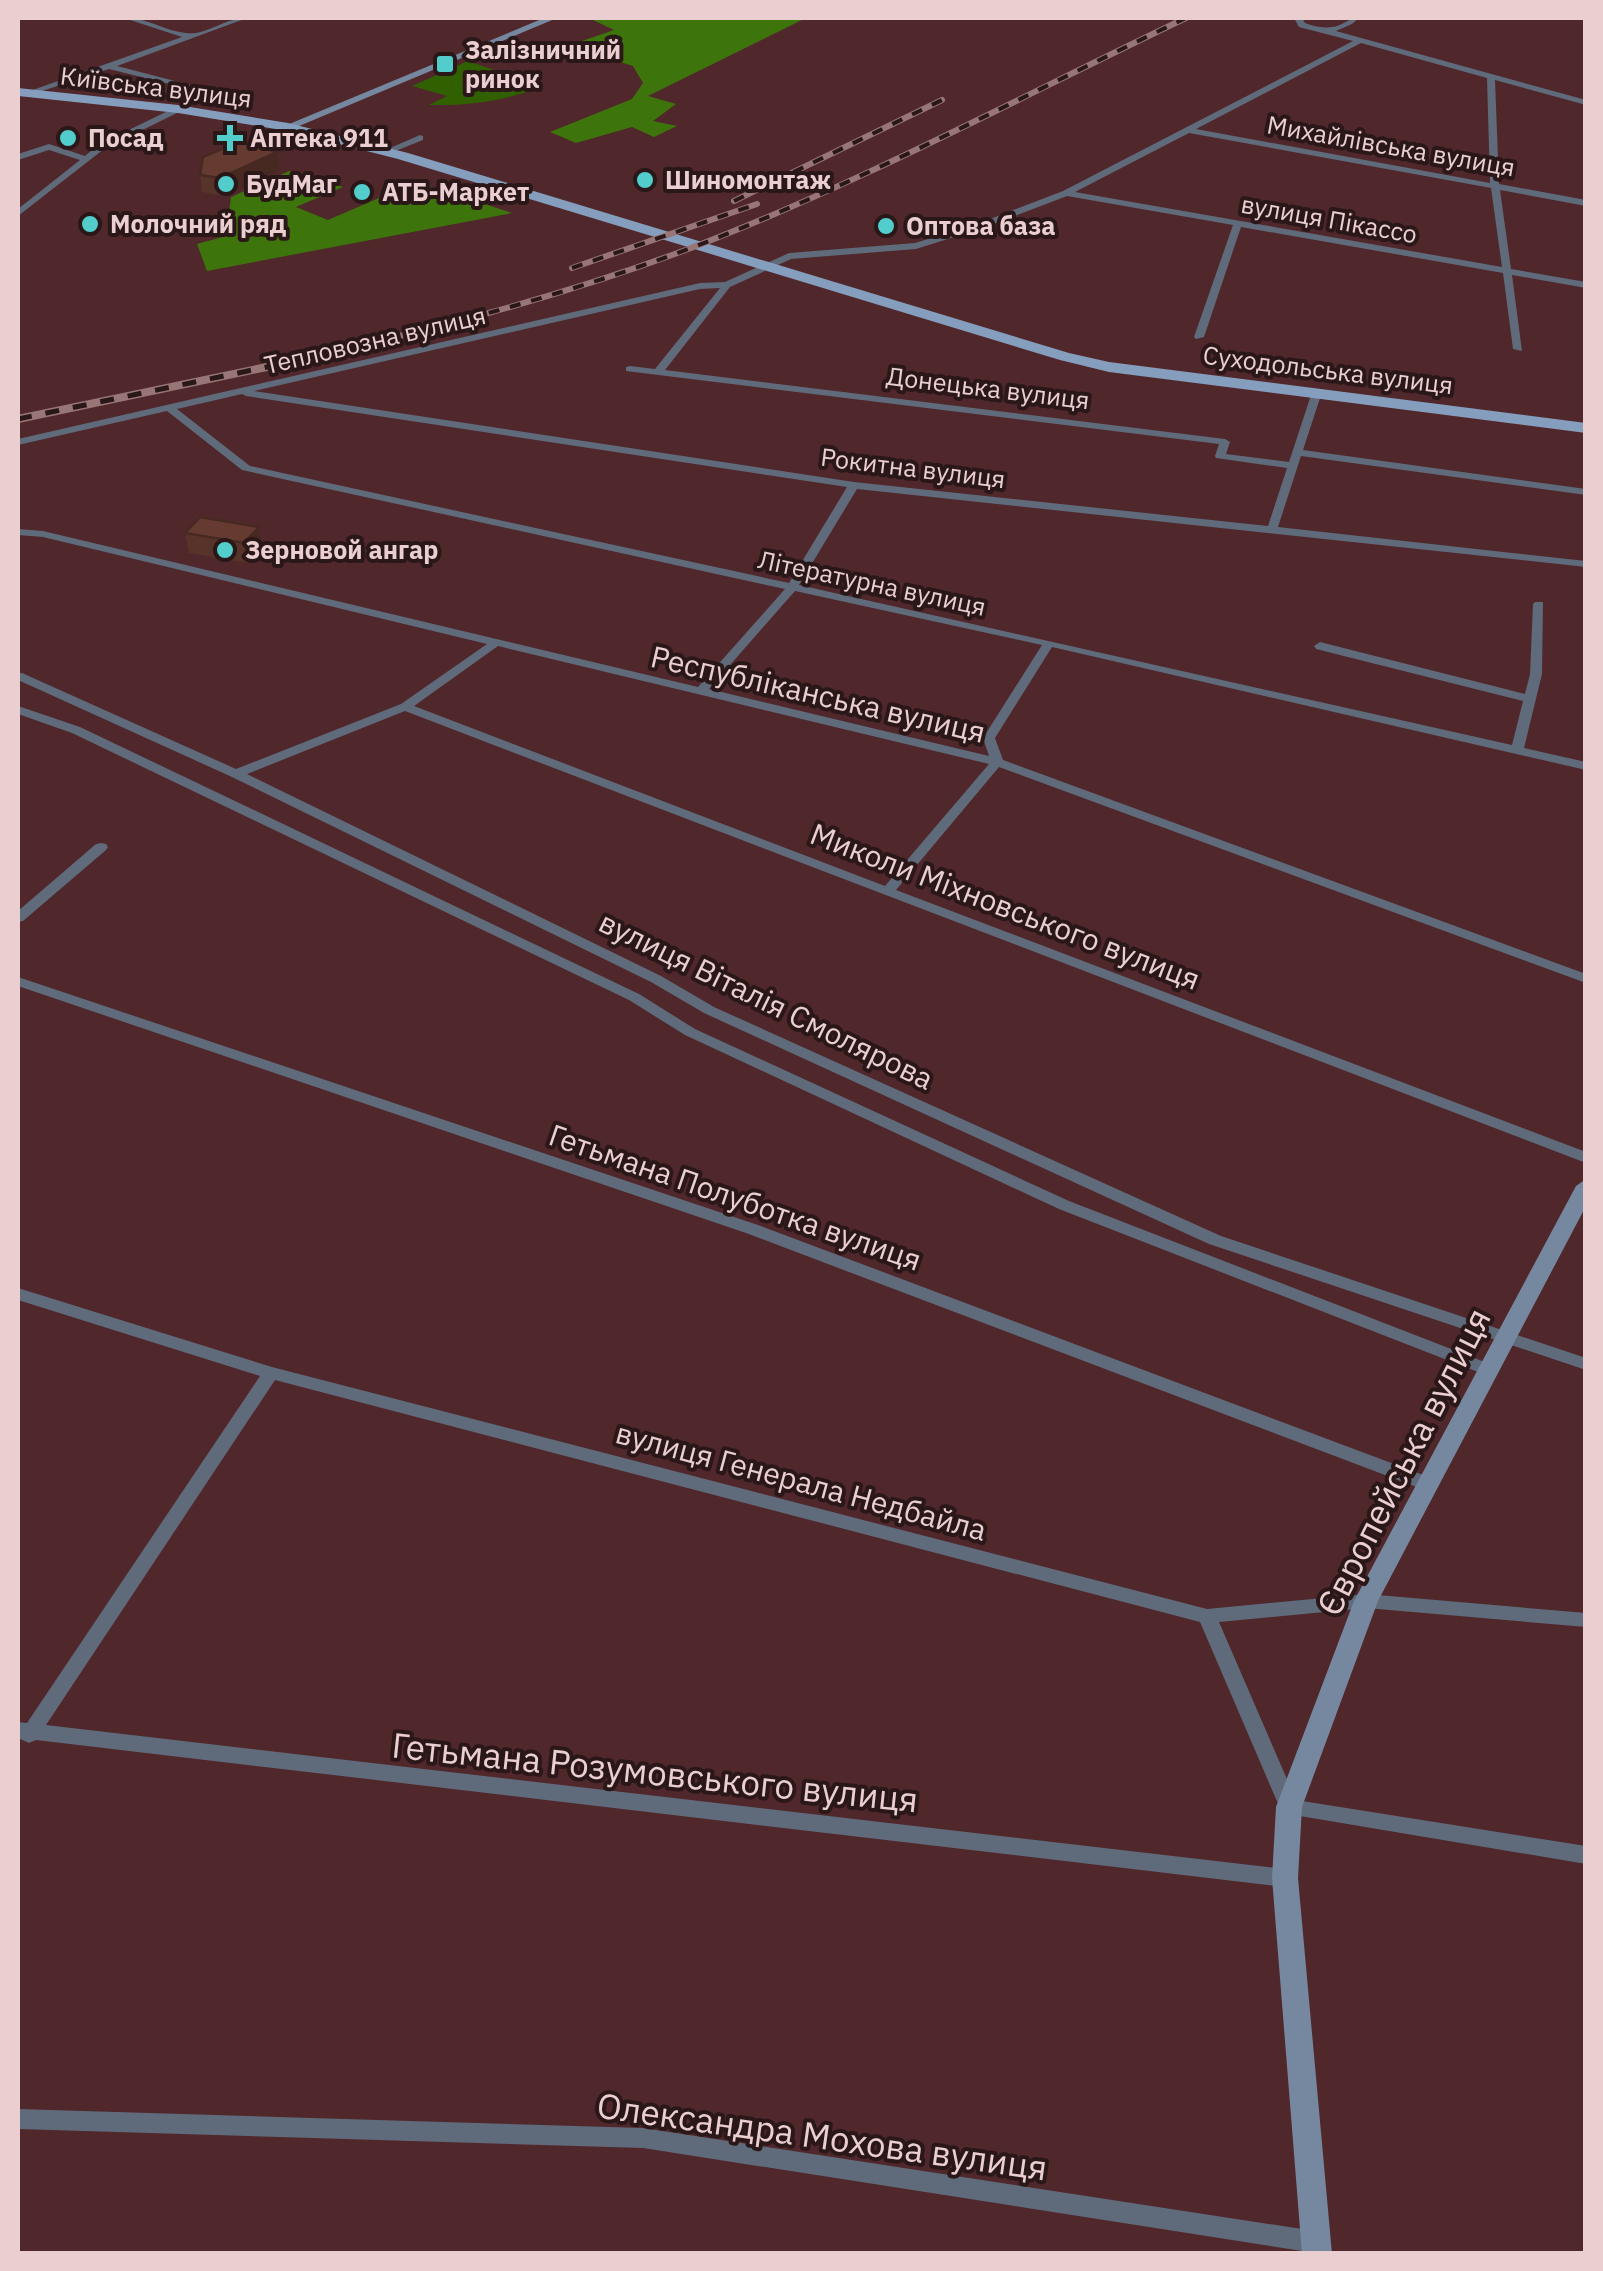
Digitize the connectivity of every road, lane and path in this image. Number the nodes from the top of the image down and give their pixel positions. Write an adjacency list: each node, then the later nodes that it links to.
1 (150, 18): 6 (street)
2 (243, 18): 8 (street)
3 (552, 18): 16 (street)
4 (1298, 18): 7 (street)
5 (1355, 18): 7 (street)
6 (133, 19): 8 (street)
7 (1324, 30): 9 (street)
8 (189, 37): 10 (street)
9 (1358, 42): 11 (street); 17 (street, Тепловозна вулиця)
10 (108, 66): 12 (street); 13 (street)
11 (1491, 78): 14 (street); 23 (street)
12 (198, 90)
13 (24, 93): 15 (main road, Київська вулиця)
14 (1586, 103)
15 (178, 109): 16 (main road, Київська вулиця); 22 (street)
16 (288, 127): 19 (main road, Київська вулиця)
17 (1189, 130): 23 (street, Михайлівська вулиця); 24 (street, Тепловозна вулиця)
18 (420, 138): 19 (street)
19 (385, 152): 20 (main road, Київська вулиця)
20 (403, 156): 36 (main road, Суходольська вулиця)
21 (18, 157): 22 (street)
22 (87, 159): 26 (street)
23 (1496, 185): 25 (street, Михайлівська вулиця); 28 (street)
24 (1066, 194): 27 (street, вулиця Пікассо); 30 (street, Тепловозна вулиця)
25 (1586, 203)
26 (18, 213)
27 (1238, 223): 28 (street, вулиця Пікассо); 31 (street)
28 (1508, 270): 29 (street, вулиця Пікассо); 32 (street)
29 (1586, 284)
30 (727, 285): 34 (street); 35 (street, Тепловозна вулиця)
31 (1199, 337)
32 (1518, 350)
33 (630, 368): 34 (street, Донецька вулиця)
34 (659, 371): 41 (street, Донецька вулиця)
35 (237, 392): 37 (street, Тепловозна вулиця); 42 (street, Рокитна вулиця)
36 (1316, 395): 38 (main road, Суходольська вулиця); 40 (street)
37 (168, 407): 39 (street, Тепловозна вулиця); 47 (street, Літературна вулиця)
38 (1586, 428)
39 (18, 442)
40 (1296, 452): 41 (street); 43 (street)
41 (1292, 466): 44 (street)
42 (854, 485): 44 (street, Рокитна вулиця); 47 (street)
43 (1586, 492)
44 (1272, 530): 46 (street, Рокитна вулиця)
45 (18, 532): 50 (street, Республіканська вулиця)
46 (1586, 564)
47 (790, 590): 49 (street, Літературна вулиця); 53 (street)
48 (1539, 604): 54 (street)
49 (1049, 643): 57 (street, Літературна вулиця); 58 (street)
50 (494, 644): 53 (street, Республіканська вулиця); 55 (street)
51 (1320, 646): 54 (street)
52 (18, 676): 60 (street, вулиця Віталія Смолярова)
53 (700, 692): 58 (street, Республіканська вулиця)
54 (1530, 699): 57 (street)
55 (404, 708): 60 (street); 62 (street, Миколи Міхновського вулиця)
56 (18, 710): 71 (street, вулиця Віталія Смолярова)
57 (1517, 750): 59 (street, Літературна вулиця)
58 (997, 762): 62 (street); 64 (street, Республіканська вулиця)
59 (1586, 766)
60 (236, 774): 69 (street, вулиця Віталія Смолярова)
61 (102, 846): 63 (street)
62 (888, 892): 66 (street, Миколи Міхновського вулиця)
63 (18, 918)
64 (1586, 979)
65 (18, 981): 73 (street, Гетьмана Полуботка вулиця)
66 (1586, 1158)
67 (1586, 1186): 69 (street, Європейська вулиця)
68 (18, 1294): 72 (street, вулиця Генерала Недбайла)
69 (1506, 1338): 70 (street); 71 (street, Європейська вулиця)
70 (1586, 1364)
71 (1489, 1370): 73 (street, Європейська вулиця)
72 (270, 1373): 75 (street, вулиця Генерала Недбайла); 77 (street)
73 (1428, 1484): 74 (street, Європейська вулиця)
74 (1366, 1600): 75 (street, вулиця Генерала Недбайла); 76 (street, вулиця Генерала Недбайла); 78 (street, Європейська вулиця)
75 (1206, 1616): 78 (street)
76 (1586, 1620)
77 (23, 1732): 80 (street, Гетьмана Розумовського вулиця)
78 (1289, 1807): 79 (street); 80 (street, Європейська вулиця)
79 (1586, 1855)
80 (1285, 1878): 82 (street, Європейська вулиця)
81 (18, 2120): 82 (street, Олександра Мохова вулиця)
82 (1316, 2248)

